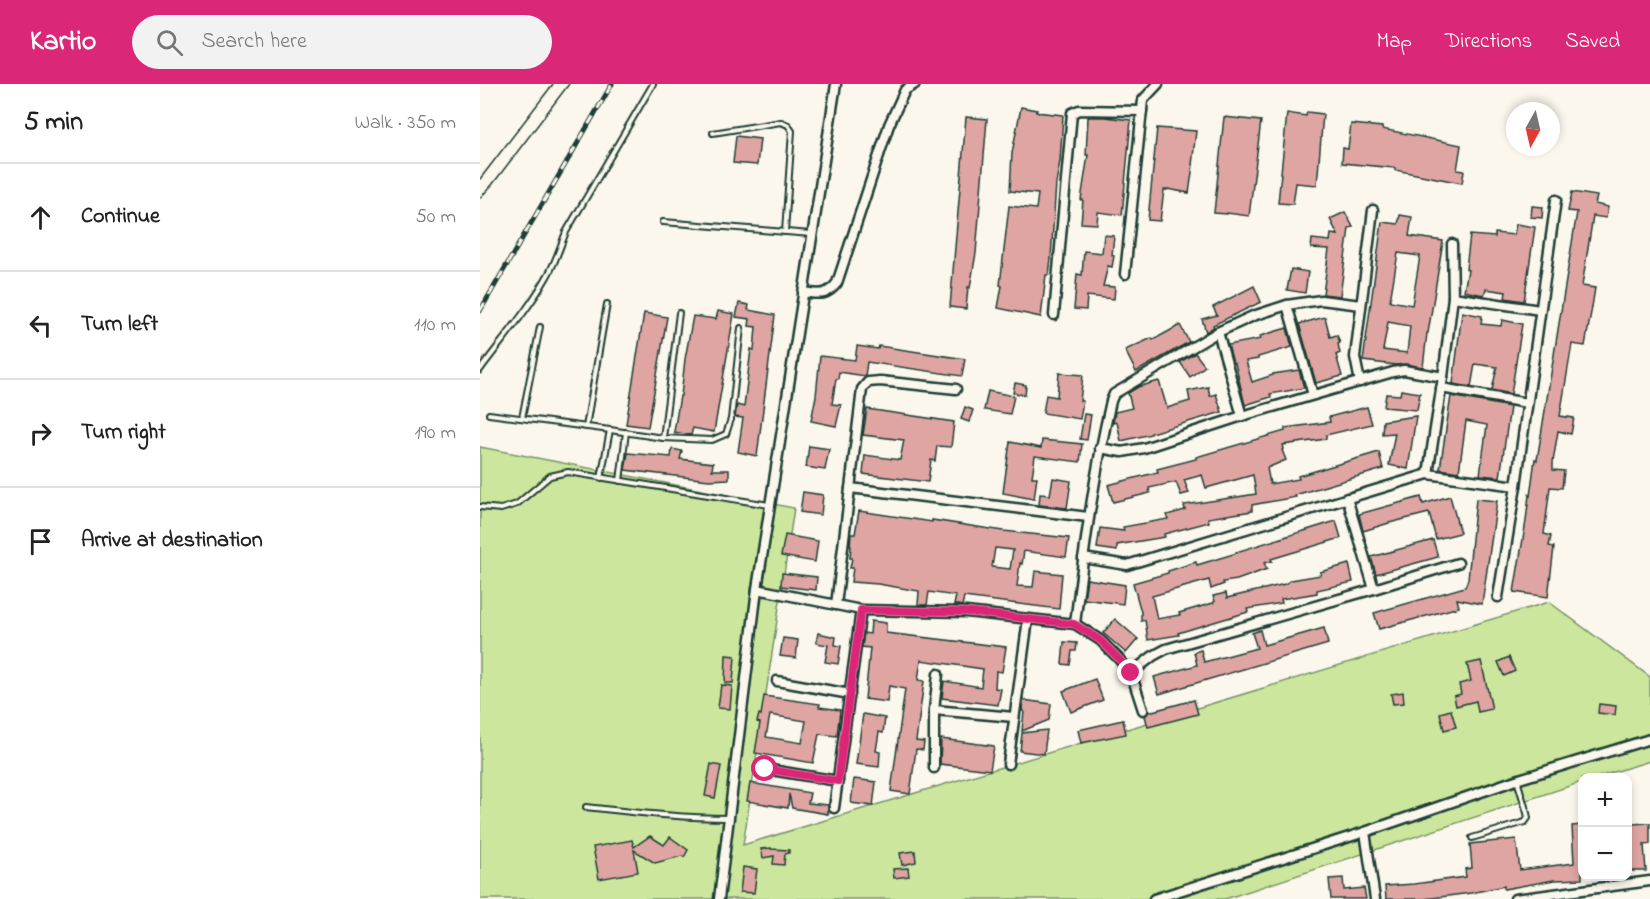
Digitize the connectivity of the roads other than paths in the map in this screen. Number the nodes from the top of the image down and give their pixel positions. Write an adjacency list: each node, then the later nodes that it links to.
1 (653, 84): 25 (lane)
2 (836, 84): 11 (street)
3 (915, 84): 14 (street)
4 (1158, 84): 5 (street)
5 (1142, 111): 13 (street); 21 (street)
6 (713, 133): 10 (lane)
7 (1556, 200): 19 (street)
8 (1373, 210): 18 (street)
9 (663, 222): 10 (lane)
10 (785, 232): 11 (lane)
11 (812, 234): 14 (street)
12 (1452, 244): 15 (street)
13 (1125, 274)
14 (803, 292): 46 (street)
15 (1453, 297): 19 (street); 26 (street)
16 (607, 304): 35 (lane)
17 (1287, 305): 18 (street); 24 (street); 30 (street)
18 (1361, 305): 27 (street)
19 (1540, 310): 31 (street)
20 (679, 313): 38 (lane)
21 (1054, 315)
22 (540, 327): 34 (lane)
23 (741, 328): 38 (lane)
24 (1218, 332): 33 (street); 39 (street)
25 (480, 370)
26 (1443, 376): 27 (street); 28 (street)
27 (1360, 382): 30 (street)
28 (1441, 388): 31 (street); 40 (street)
29 (956, 389): 44 (street)
30 (1313, 395): 33 (street)
31 (1527, 403): 43 (street)
32 (489, 414): 34 (lane)
33 (1242, 416): 39 (street)
34 (522, 418): 35 (lane)
35 (585, 427): 36 (lane)
36 (610, 430): 37 (lane); 41 (lane)
37 (626, 432): 38 (lane); 42 (lane)
38 (663, 438)
39 (1100, 448): 48 (street)
40 (1428, 474): 43 (street); 45 (street)
41 (602, 478): 42 (lane); 47 (lane)
42 (620, 481): 46 (lane)
43 (1516, 486): 53 (street)
44 (850, 488): 48 (street); 54 (street)
45 (1347, 498): 49 (street); 52 (street)
46 (770, 505): 51 (street)
47 (480, 507)
48 (1088, 517): 49 (street)
49 (1083, 558): 57 (street)
50 (1458, 562): 52 (street)
51 (758, 589): 54 (street); 73 (street)
52 (1374, 589): 58 (street)
53 (1498, 597)
54 (836, 605): 55 (street)
55 (861, 610): 56 (street); 61 (street)
56 (1028, 619): 57 (street); 64 (street)
57 (1074, 624): 58 (street)
58 (1131, 673): 63 (street)
59 (938, 674): 62 (street)
60 (777, 681): 61 (street)
61 (850, 694): 70 (street)
62 (934, 710): 64 (street); 67 (street)
63 (1143, 710)
64 (1014, 717): 66 (street)
65 (1650, 739): 69 (street)
66 (1008, 764)
67 (933, 768)
68 (765, 769): 70 (street)
69 (1516, 780): 74 (street); 75 (lane)
70 (838, 781): 72 (street)
71 (586, 807): 73 (lane)
72 (834, 808)
73 (729, 818): 77 (street)
74 (1365, 832): 78 (street); 79 (street)
75 (1472, 838)
76 (1650, 880): 80 (street)
77 (719, 899)
78 (1154, 899)
79 (1375, 899)
80 (1515, 899)

